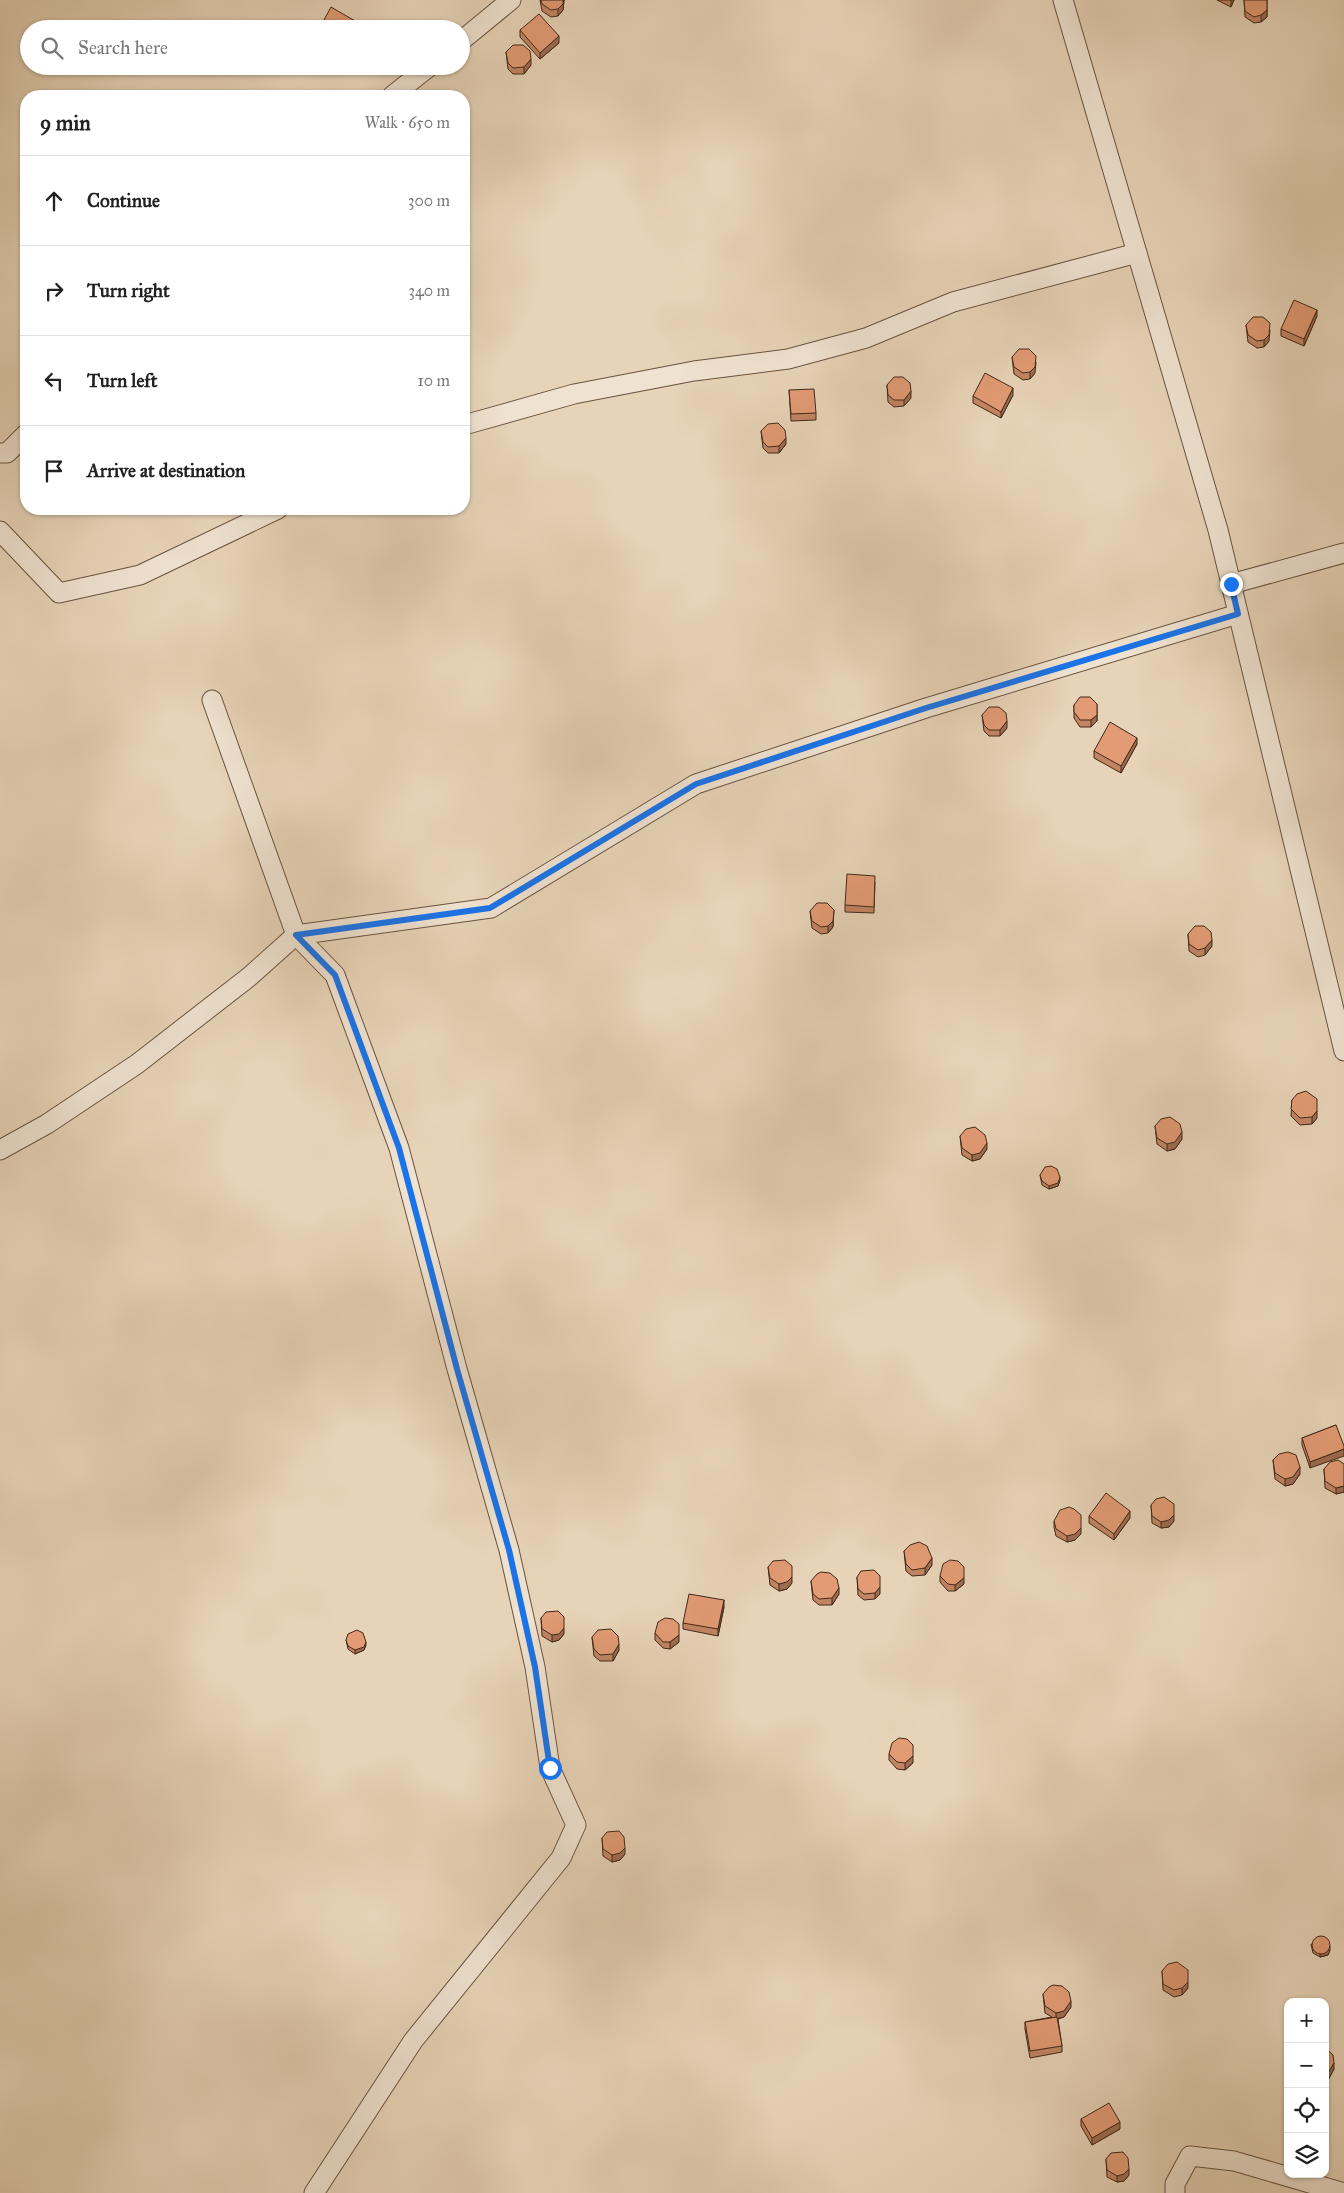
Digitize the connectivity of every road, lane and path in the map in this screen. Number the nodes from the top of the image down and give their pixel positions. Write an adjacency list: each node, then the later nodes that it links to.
1 (511, 0): 3 (street)
2 (1063, 0): 6 (street)
3 (470, 33)
4 (419, 75): 5 (street)
5 (400, 90)
6 (1137, 253): 7 (street); 13 (street)
7 (470, 423)
8 (20, 440): 9 (street)
9 (0, 453)
10 (265, 515): 11 (street)
11 (0, 531)
12 (1344, 553): 13 (street)
13 (1231, 584): 14 (street)
14 (1238, 614): 16 (street); 17 (street)
15 (212, 700): 16 (street)
16 (296, 935): 18 (street); 19 (street)
17 (1344, 1051)
18 (0, 1150)
19 (314, 2193)
20 (1175, 2193): 21 (street)
21 (1344, 2193)

